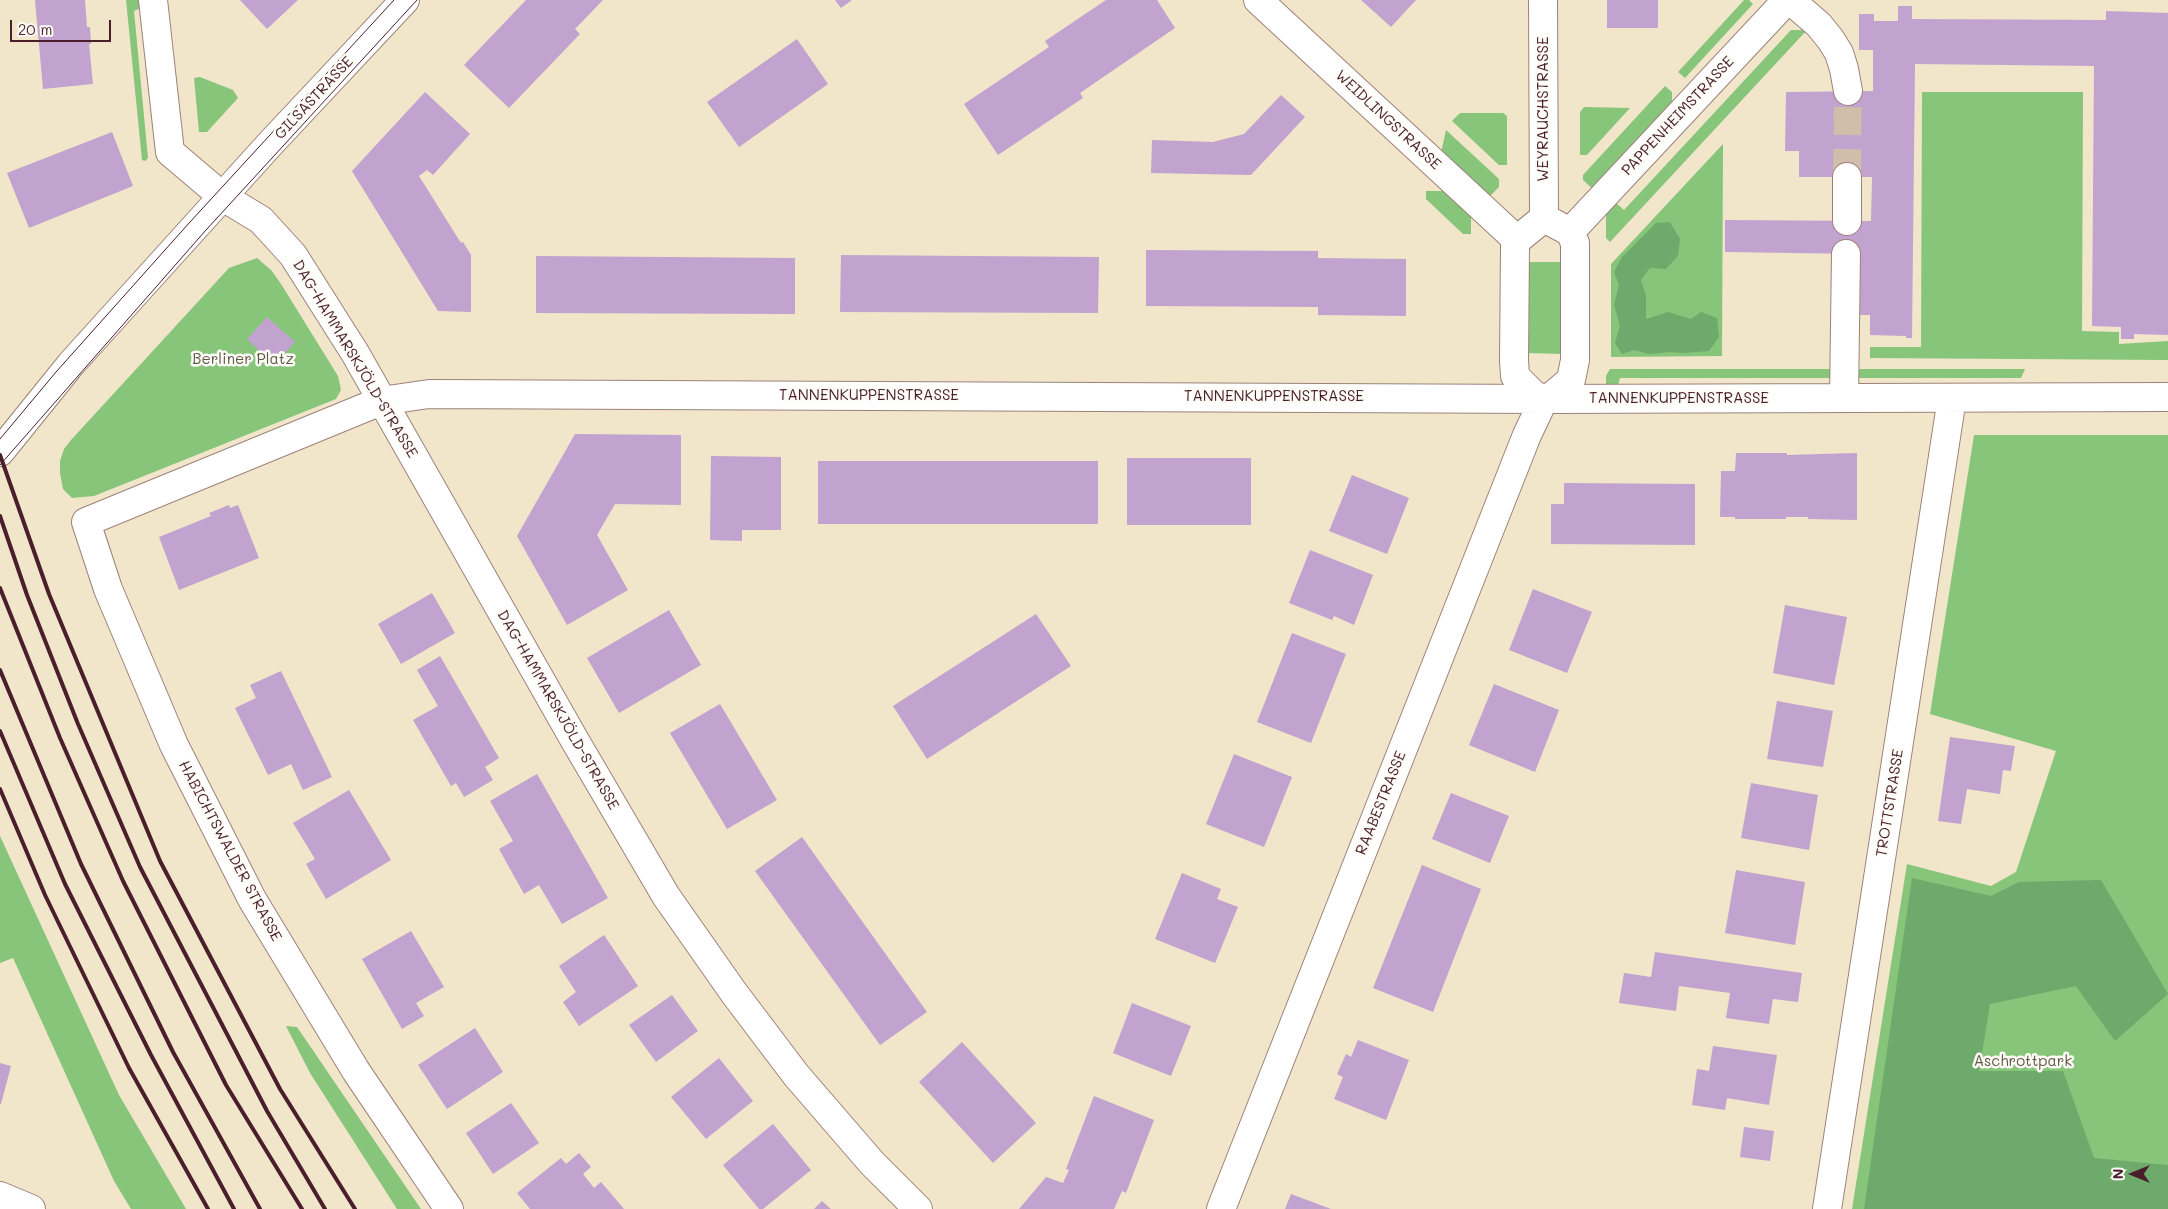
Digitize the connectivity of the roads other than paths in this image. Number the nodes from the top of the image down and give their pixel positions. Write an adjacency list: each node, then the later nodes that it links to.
1 (154, 0): 8 (street, DAG-HAMMARSKJÖLD-STRASSE)
2 (405, 0): 8 (street, GILSASTRASSE)
3 (1258, 0): 12 (street, WEIDLINGSTRASSE)
4 (1543, 0): 9 (street, WEYRAUCHSTRASSE)
5 (1789, 0): 6 (street); 11 (street, PAPPENHEIMSTRASSE)
6 (1848, 91)
7 (1847, 177): 10 (street)
8 (223, 197): 18 (street, DAG-HAMMARSKJÖLD-STRASSE); 19 (street)
9 (1544, 218): 11 (street); 12 (street)
10 (1847, 221)
11 (1570, 232): 17 (street)
12 (1517, 240): 17 (street)
13 (1846, 254): 15 (street)
14 (2168, 397): 16 (street, TANNENKUPPENSTRASSE)
15 (1844, 398): 16 (street, TANNENKUPPENSTRASSE); 17 (street, TANNENKUPPENSTRASSE)
16 (1952, 398): 23 (street, TROTTSTRASSE)
17 (1544, 399): 18 (street, TANNENKUPPENSTRASSE); 22 (street, RAABESTRASSE)
18 (381, 401): 20 (street, HABICHTSWALDER STRASSE); 21 (street, DAG-HAMMARSKJÖLD-STRASSE)
19 (0, 452)
20 (449, 1209)
21 (918, 1209)
22 (1221, 1209)
23 (1827, 1209)

